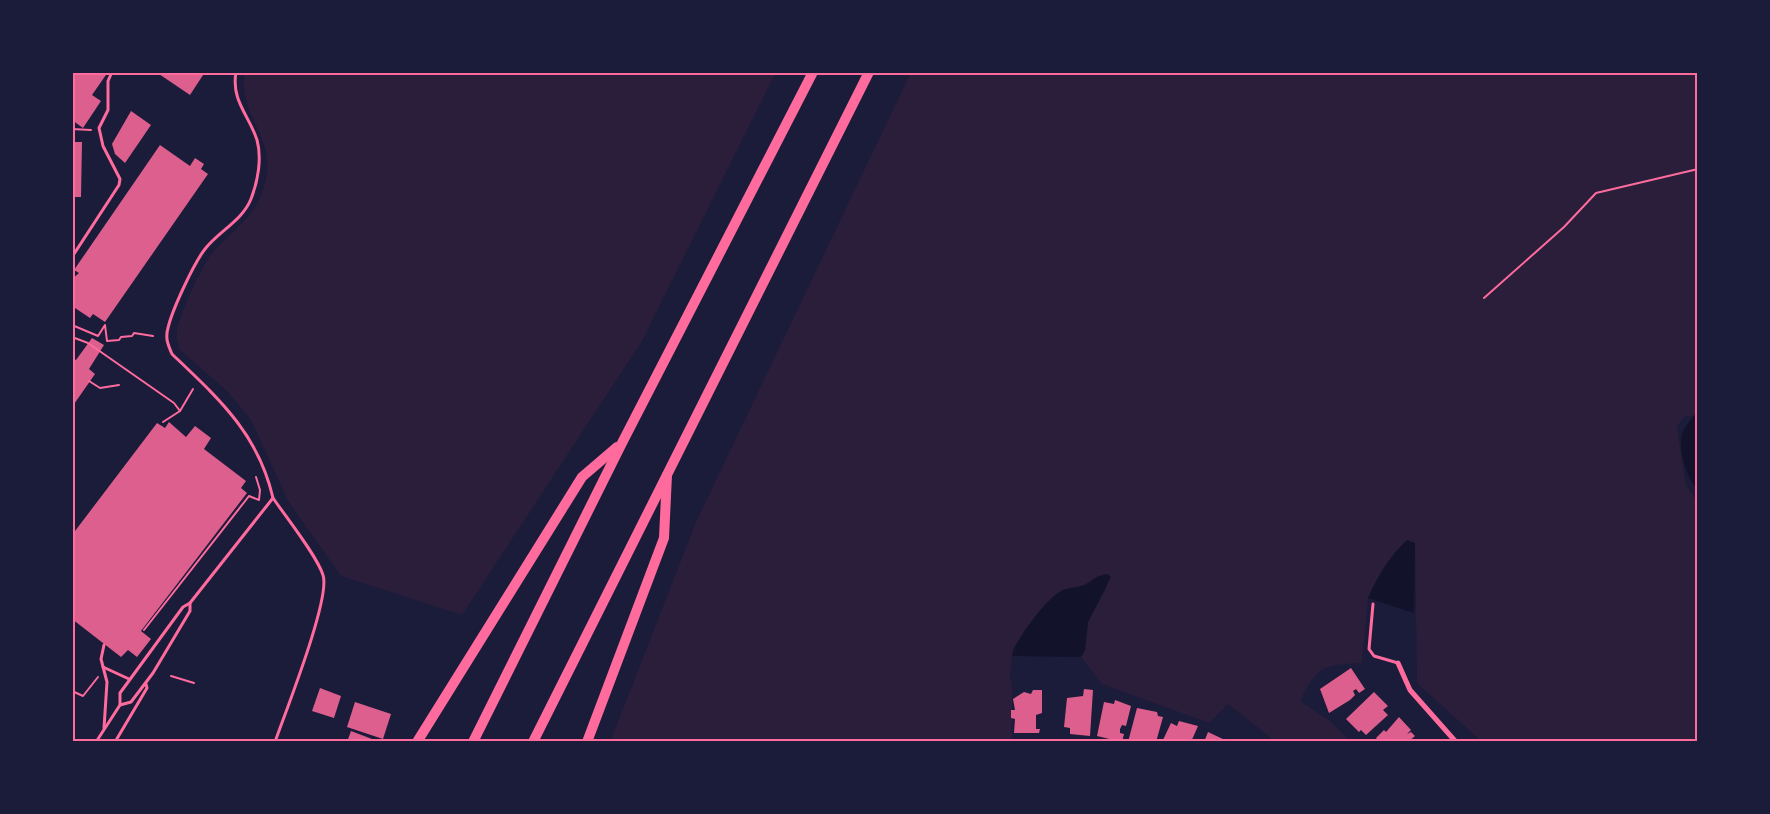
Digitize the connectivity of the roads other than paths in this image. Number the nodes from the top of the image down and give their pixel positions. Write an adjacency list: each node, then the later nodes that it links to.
1 (112, 72): 5 (lane)
2 (236, 72): 8 (lane)
3 (813, 72): 6 (highway)
4 (870, 72): 7 (highway)
5 (72, 257)
6 (622, 443): 21 (highway); 22 (highway)
7 (668, 470): 23 (highway); 24 (highway)
8 (273, 498): 9 (lane); 20 (lane)
9 (190, 603): 14 (lane); 15 (lane)
10 (1373, 604): 12 (lane)
11 (104, 645): 13 (lane)
12 (1398, 663): 25 (street)
13 (103, 667): 14 (lane); 17 (lane)
14 (129, 679): 16 (lane)
15 (146, 682): 16 (lane); 19 (lane)
16 (120, 705): 17 (lane)
17 (104, 730): 18 (lane)
18 (96, 742)
19 (115, 742)
20 (275, 742)
21 (417, 742)
22 (473, 742)
23 (533, 742)
24 (586, 742)
25 (1456, 742)

